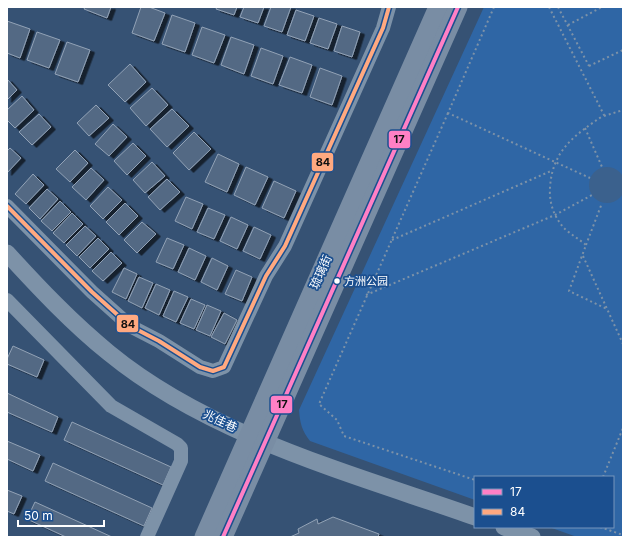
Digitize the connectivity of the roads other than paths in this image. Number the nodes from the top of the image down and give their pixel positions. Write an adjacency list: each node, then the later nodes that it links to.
1 (389, 7): 4 (street)
2 (438, 7): 7 (main road, 琉璃街)
3 (458, 7): 7 (main road, 琉璃街)
4 (7, 206)
5 (7, 253): 7 (street, 兆佳巷)
6 (7, 300): 10 (street)
7 (258, 438): 8 (street, 兆佳巷); 11 (main road, 琉璃街); 12 (main road, 琉璃街)
8 (474, 517)
9 (507, 528): 13 (street)
10 (147, 537)
11 (204, 537)
12 (223, 537)
13 (532, 537)

